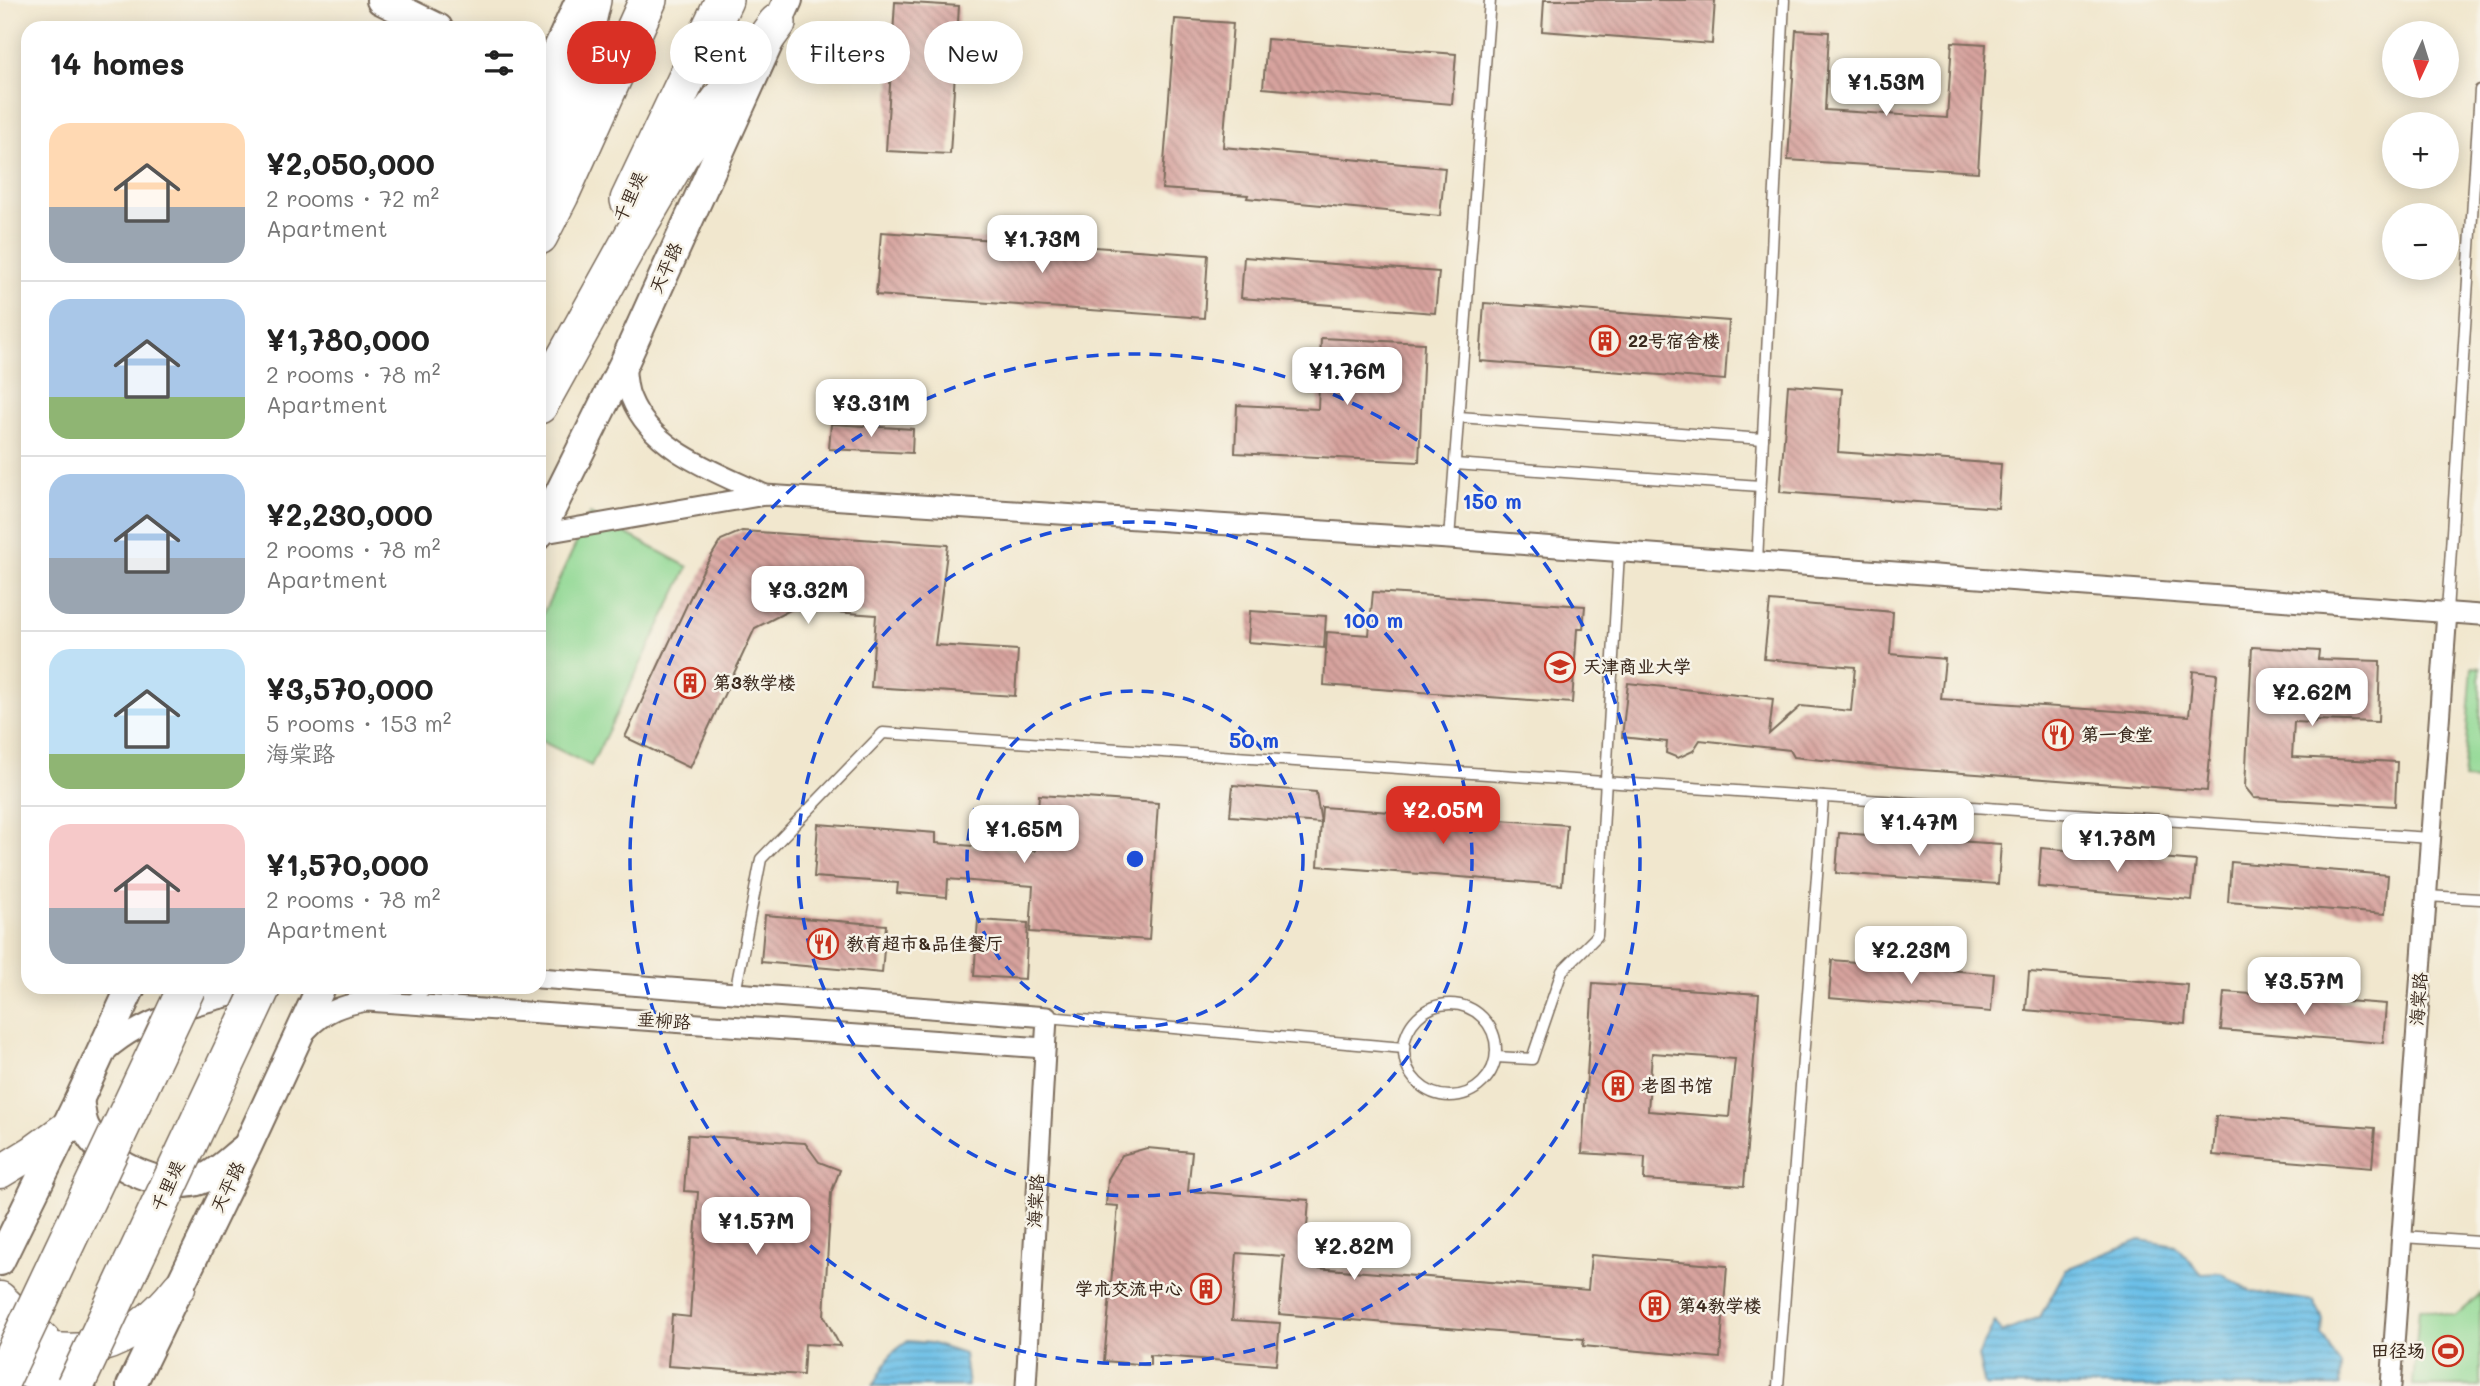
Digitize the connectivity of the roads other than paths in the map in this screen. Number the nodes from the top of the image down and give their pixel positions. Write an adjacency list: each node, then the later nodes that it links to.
1 (381, 0): 9 (street)
2 (580, 0): 10 (street)
3 (592, 0): 12 (highway)
4 (648, 0): 12 (highway)
5 (724, 0): 14 (highway, 千里堤)
6 (1490, 0): 18 (lane)
7 (1784, 0): 19 (lane)
8 (782, 11): 14 (highway); 15 (street, 天平路)
9 (424, 21)
10 (546, 71)
11 (2480, 90): 28 (lane)
12 (550, 187): 13 (highway)
13 (546, 205)
14 (627, 226): 16 (highway, 千里堤); 17 (highway)
15 (625, 361): 22 (street); 23 (street, 天平路)
16 (546, 382)
17 (546, 391)
18 (1458, 417): 19 (lane); 20 (lane)
19 (1763, 439): 21 (lane)
20 (1455, 464): 21 (lane); 25 (lane)
21 (1760, 486): 27 (lane)
22 (765, 495): 24 (street); 25 (street)
23 (546, 520)
24 (546, 533)
25 (1449, 539): 26 (street)
26 (1619, 552): 27 (street); 30 (lane)
27 (1757, 562): 28 (street)
28 (2447, 612): 29 (street); 32 (street, 海棠路)
29 (2480, 615)
30 (1606, 782): 31 (lane); 36 (lane); 48 (lane)
31 (1823, 797): 32 (lane); 65 (lane)
32 (2430, 838): 33 (street, 海棠路)
33 (2426, 896): 34 (lane); 53 (street, 海棠路)
34 (2480, 900)
35 (546, 979): 36 (street, 垂柳路)
36 (735, 993): 44 (street, 垂柳路)
37 (128, 994): 49 (street)
38 (184, 994): 61 (highway, bridge)
39 (237, 994): 49 (street)
40 (258, 994): 60 (highway, 千里堤, bridge)
41 (318, 994): 45 (street, 天平路)
42 (419, 994): 43 (lane)
43 (397, 1004): 45 (street, 垂柳路); 46 (street, 垂柳路)
44 (1047, 1017): 46 (street, 海棠路); 47 (lane)
45 (296, 1042): 51 (street, 天平路)
46 (1045, 1048): 64 (street, 海棠路)
47 (1404, 1048): 48 (lane); 48 (lane)
48 (1496, 1057)
49 (97, 1059): 50 (street)
50 (72, 1114): 51 (street); 52 (main road); 55 (street)
51 (248, 1145): 56 (street, 天平路)
52 (0, 1172)
53 (2402, 1237): 54 (lane); 66 (street, 海棠路)
54 (2480, 1242)
55 (0, 1261)
56 (179, 1287): 60 (main road); 63 (street, 天平路)
57 (0, 1300): 60 (main road)
58 (0, 1337): 60 (main road)
59 (0, 1371): 60 (main road)
60 (61, 1372): 62 (main road)
61 (0, 1385)
62 (95, 1386)
63 (131, 1386)
64 (1026, 1386)
65 (1778, 1386)
66 (2391, 1386)

